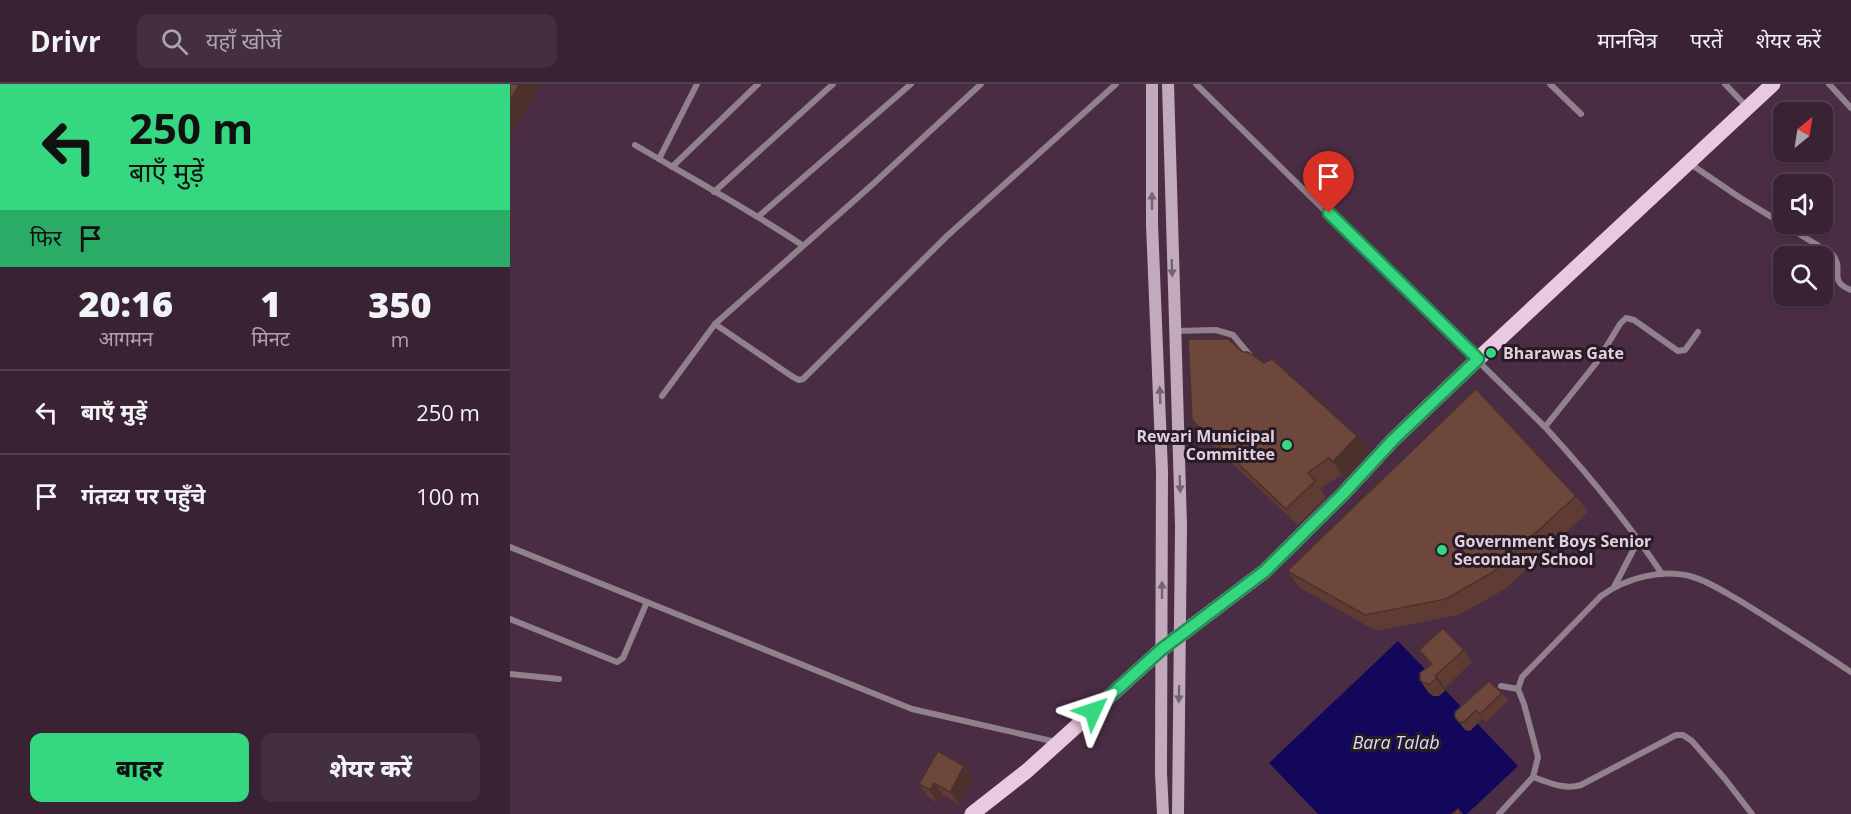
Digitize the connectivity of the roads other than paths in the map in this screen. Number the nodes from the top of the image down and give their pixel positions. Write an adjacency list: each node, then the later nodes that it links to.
1 (697, 84): 18 (street)
2 (758, 84): 20 (street)
3 (834, 84): 21 (street)
4 (911, 84): 22 (street)
5 (981, 84): 23 (street)
6 (1116, 84): 25 (street)
7 (1152, 84): 39 (main road, one-way to 7)
8 (1168, 84): 26 (main road, one-way to 26)
9 (1196, 84): 28 (street)
10 (1550, 84): 16 (street)
11 (1725, 84): 14 (street)
12 (1773, 84): 14 (main road)
13 (1829, 84): 15 (street)
14 (1747, 107): 19 (main road)
15 (1851, 108)
16 (1581, 114)
17 (635, 145): 18 (street)
18 (659, 159): 20 (street)
19 (1688, 163): 24 (street); 28 (main road)
20 (672, 166): 21 (street)
21 (714, 192): 22 (street)
22 (759, 216): 23 (street)
23 (802, 245): 25 (street)
24 (1851, 290)
25 (715, 324): 30 (street)
26 (1175, 331): 29 (street); 38 (main road, one-way to 38)
27 (1698, 332): 31 (street)
28 (1478, 359): 31 (street); 38 (main road)
29 (1257, 364)
30 (662, 396)
31 (1545, 427): 32 (street)
32 (1639, 539): 34 (street); 35 (street)
33 (510, 547): 36 (street)
34 (1662, 574): 35 (street); 40 (street)
35 (1614, 587): 44 (street)
36 (647, 602): 37 (street); 45 (street)
37 (510, 619)
38 (1180, 636): 39 (main road); 49 (main road, one-way to 49)
39 (1162, 649): 45 (main road); 48 (main road)
40 (1851, 672)
41 (510, 674): 42 (street)
42 (559, 679)
43 (1502, 686): 44 (street)
44 (1518, 688): 46 (street)
45 (1059, 742): 47 (main road)
46 (1533, 777): 50 (street); 51 (street)
47 (972, 814)
48 (1163, 814)
49 (1178, 814)
50 (1499, 814)
51 (1752, 814)

